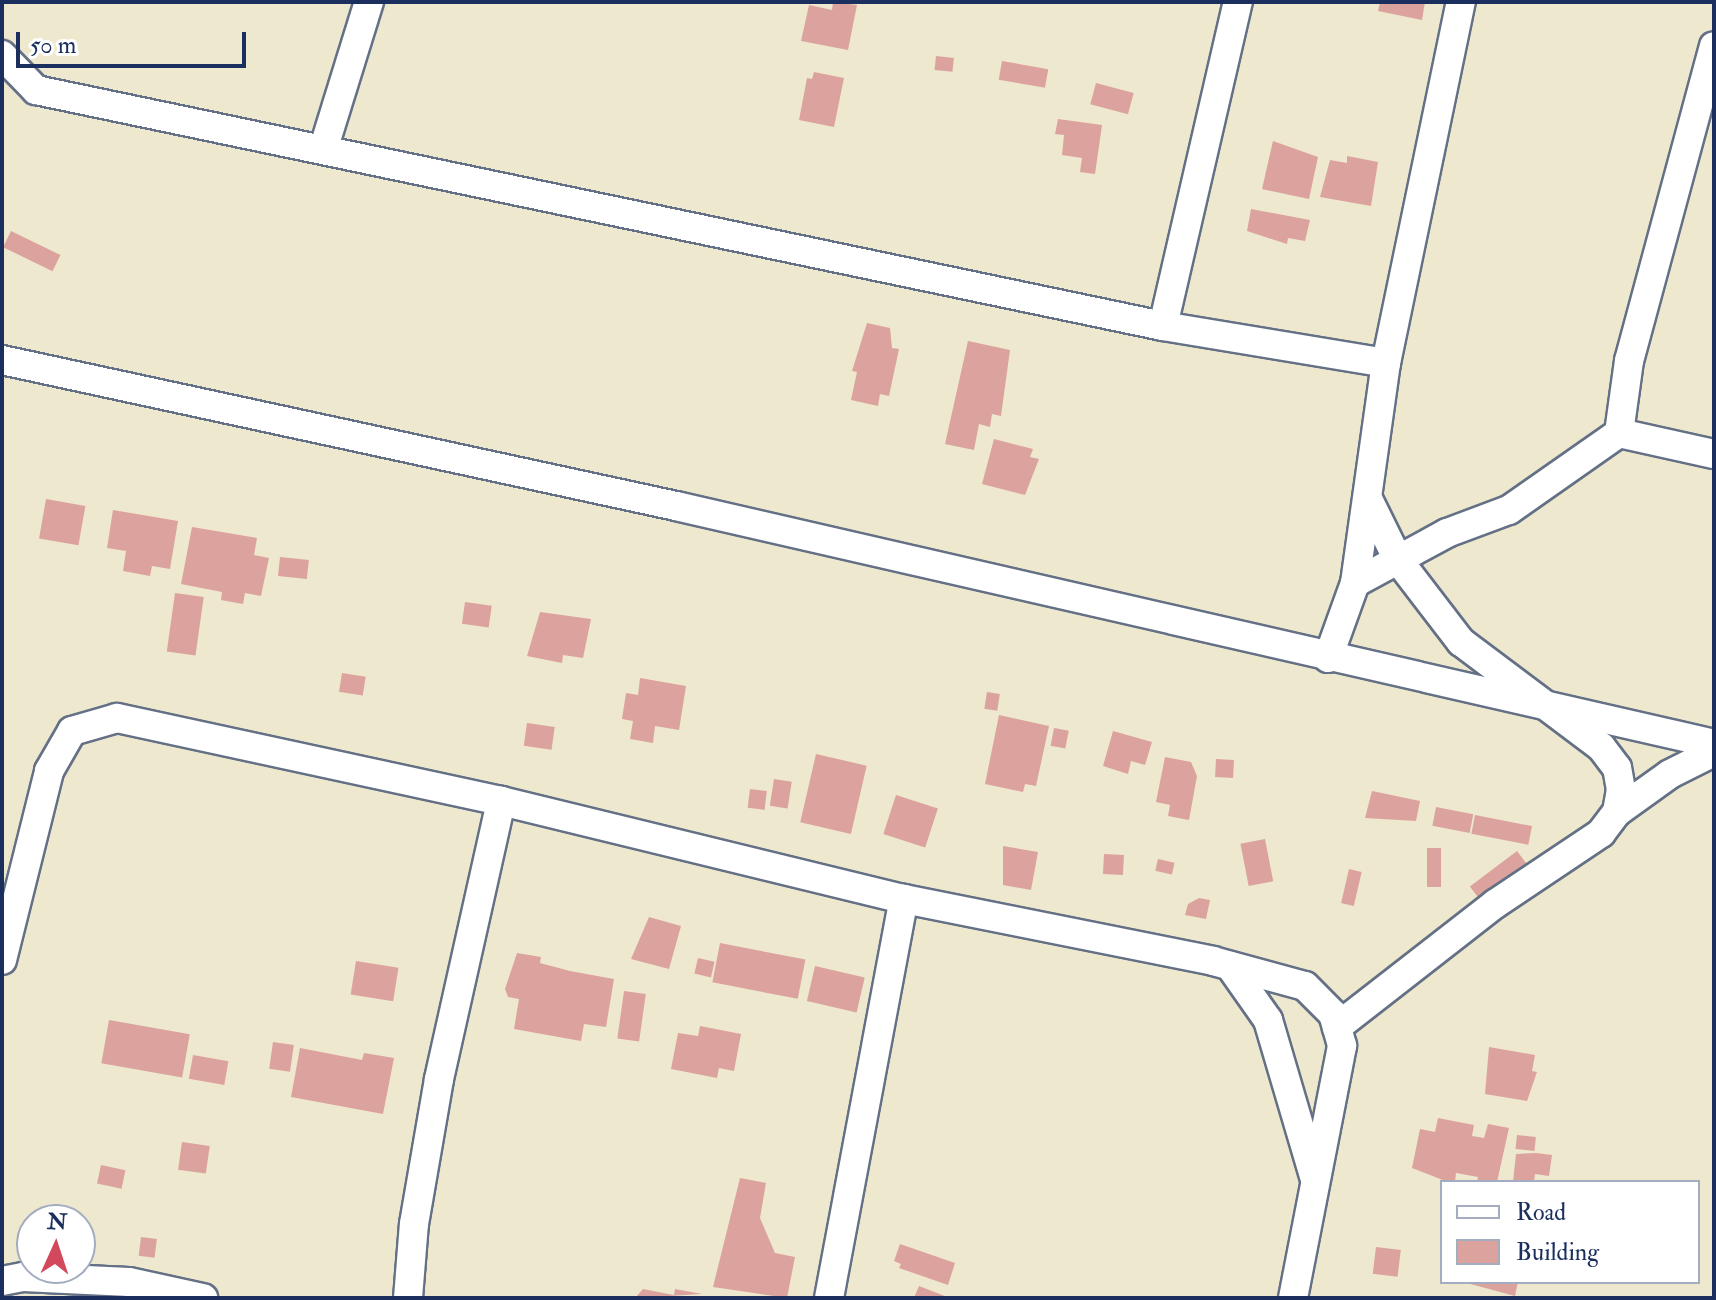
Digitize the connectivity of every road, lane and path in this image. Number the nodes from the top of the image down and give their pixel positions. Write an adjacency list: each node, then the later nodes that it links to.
1 (369, 2): 6 (street)
2 (1238, 2): 7 (street)
3 (1461, 2): 9 (street)
4 (1714, 46): 10 (street)
5 (2, 55): 6 (street)
6 (324, 147): 7 (street)
7 (1163, 326): 9 (street)
8 (2, 360): 15 (street)
9 (1386, 363): 12 (street)
10 (1619, 433): 11 (street); 13 (street)
11 (1714, 454)
12 (1368, 499): 13 (street); 14 (street)
13 (1398, 560): 14 (street); 16 (street)
14 (1355, 583): 15 (street)
15 (1328, 658): 16 (street)
16 (1553, 711): 17 (street); 20 (street)
17 (1714, 744)
18 (1714, 752): 20 (street)
19 (501, 801): 21 (street); 22 (street); 28 (street)
20 (1617, 812): 24 (street)
21 (904, 899): 23 (street); 29 (street)
22 (2, 960)
23 (1230, 966): 24 (street); 25 (street)
24 (1337, 1027): 25 (street)
25 (1316, 1189): 30 (street)
26 (2, 1281): 27 (street)
27 (203, 1298)
28 (408, 1298)
29 (829, 1298)
30 (1293, 1298)

